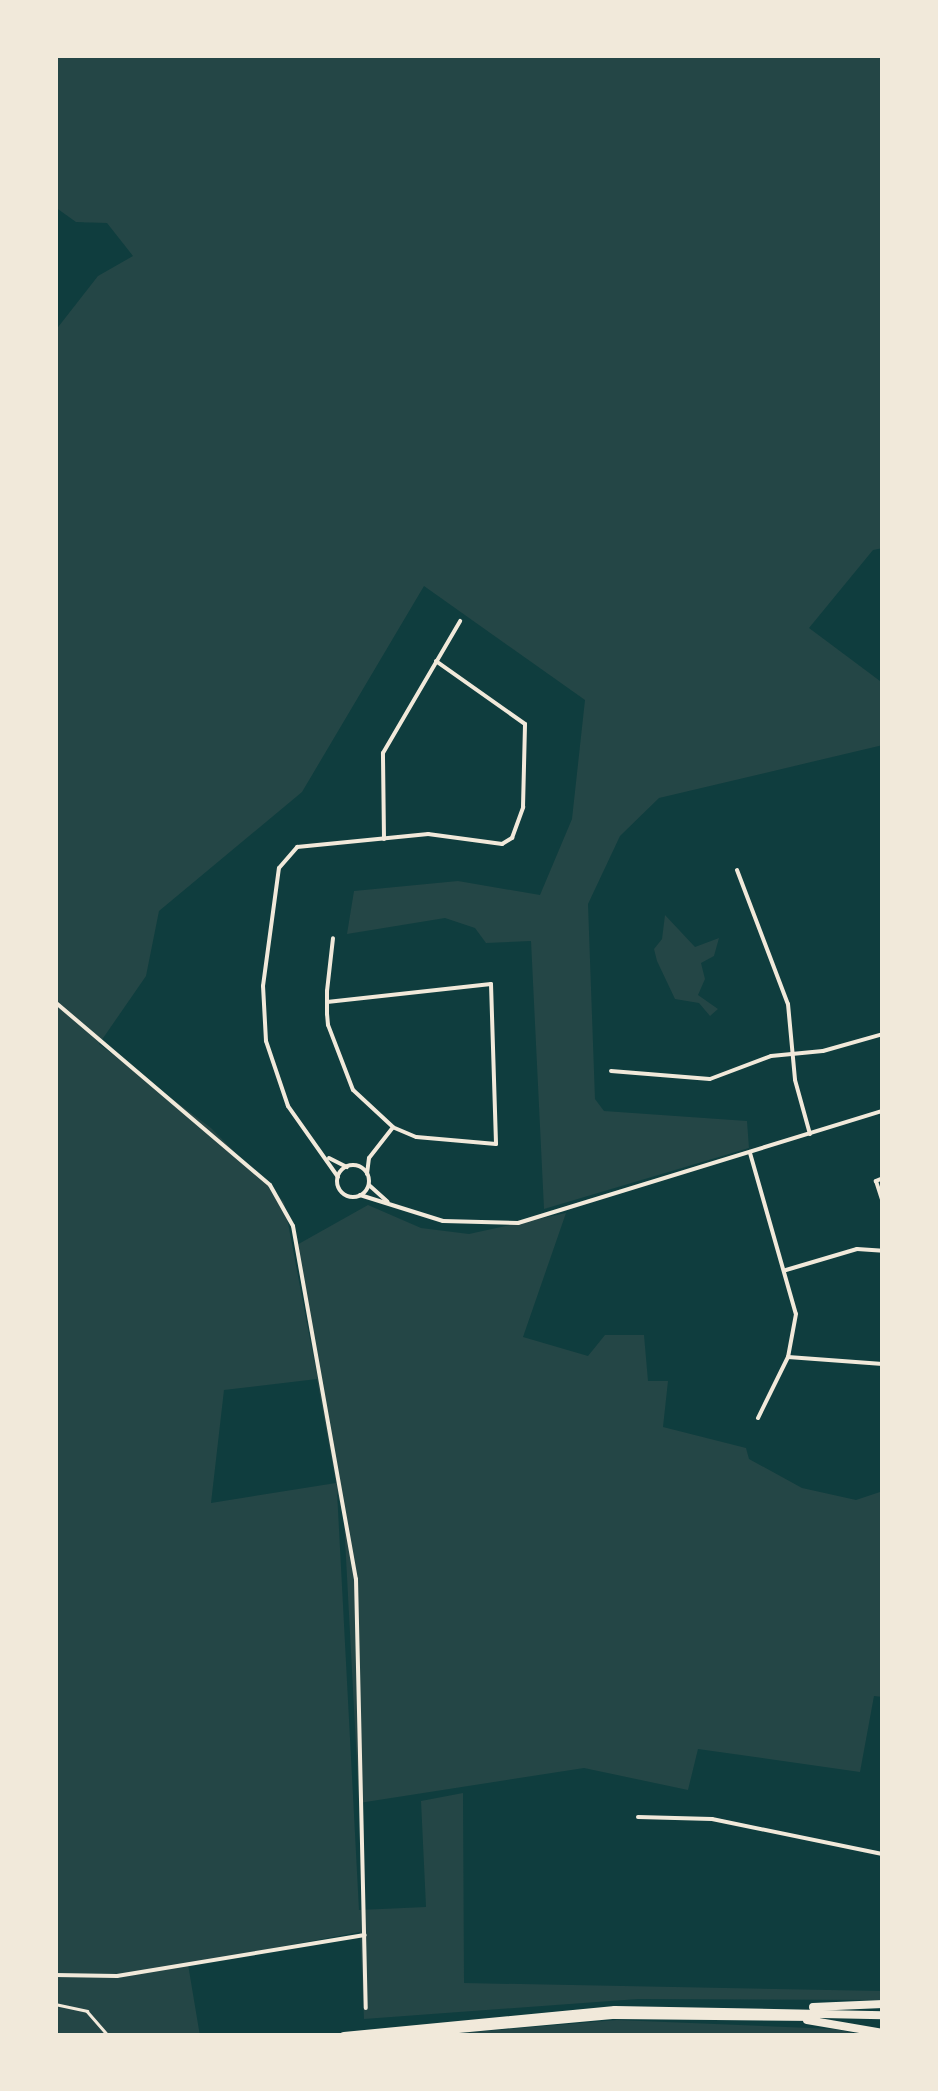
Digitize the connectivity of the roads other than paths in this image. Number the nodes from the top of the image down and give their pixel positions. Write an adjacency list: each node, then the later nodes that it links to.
1 (460, 621): 2 (street)
2 (436, 661): 3 (street); 3 (street)
3 (384, 838): 15 (street)
4 (737, 870): 9 (street)
5 (332, 938): 7 (street)
6 (55, 1002): 32 (street)
7 (327, 1002): 12 (street); 12 (street)
8 (883, 1034): 9 (street)
9 (793, 1054): 10 (street); 13 (street)
10 (611, 1072)
11 (883, 1111): 13 (street)
12 (392, 1127): 16 (street)
13 (810, 1134): 14 (street)
14 (750, 1153): 23 (street); 26 (street)
15 (326, 1157): 17 (street); 19 (street)
16 (370, 1158): 17 (street); 18 (street)
17 (350, 1166): 18 (street); 19 (street)
18 (367, 1174): 21 (street)
19 (338, 1177): 22 (street)
20 (883, 1178): 24 (street)
21 (368, 1184): 22 (street); 23 (street)
22 (360, 1195): 23 (street)
23 (388, 1202)
24 (883, 1203)
25 (883, 1251): 26 (street)
26 (786, 1270): 27 (street)
27 (788, 1357): 28 (street); 29 (street)
28 (883, 1364)
29 (758, 1418)
30 (638, 1817): 31 (street)
31 (883, 1854)
32 (365, 1934): 33 (street); 35 (street)
33 (55, 1975)
34 (883, 2004): 36 (highway)
35 (366, 2008)
36 (779, 2013): 37 (highway); 38 (highway); 39 (highway); 40 (highway)
37 (883, 2017)
38 (883, 2033)
39 (344, 2036)
40 (382, 2036)

